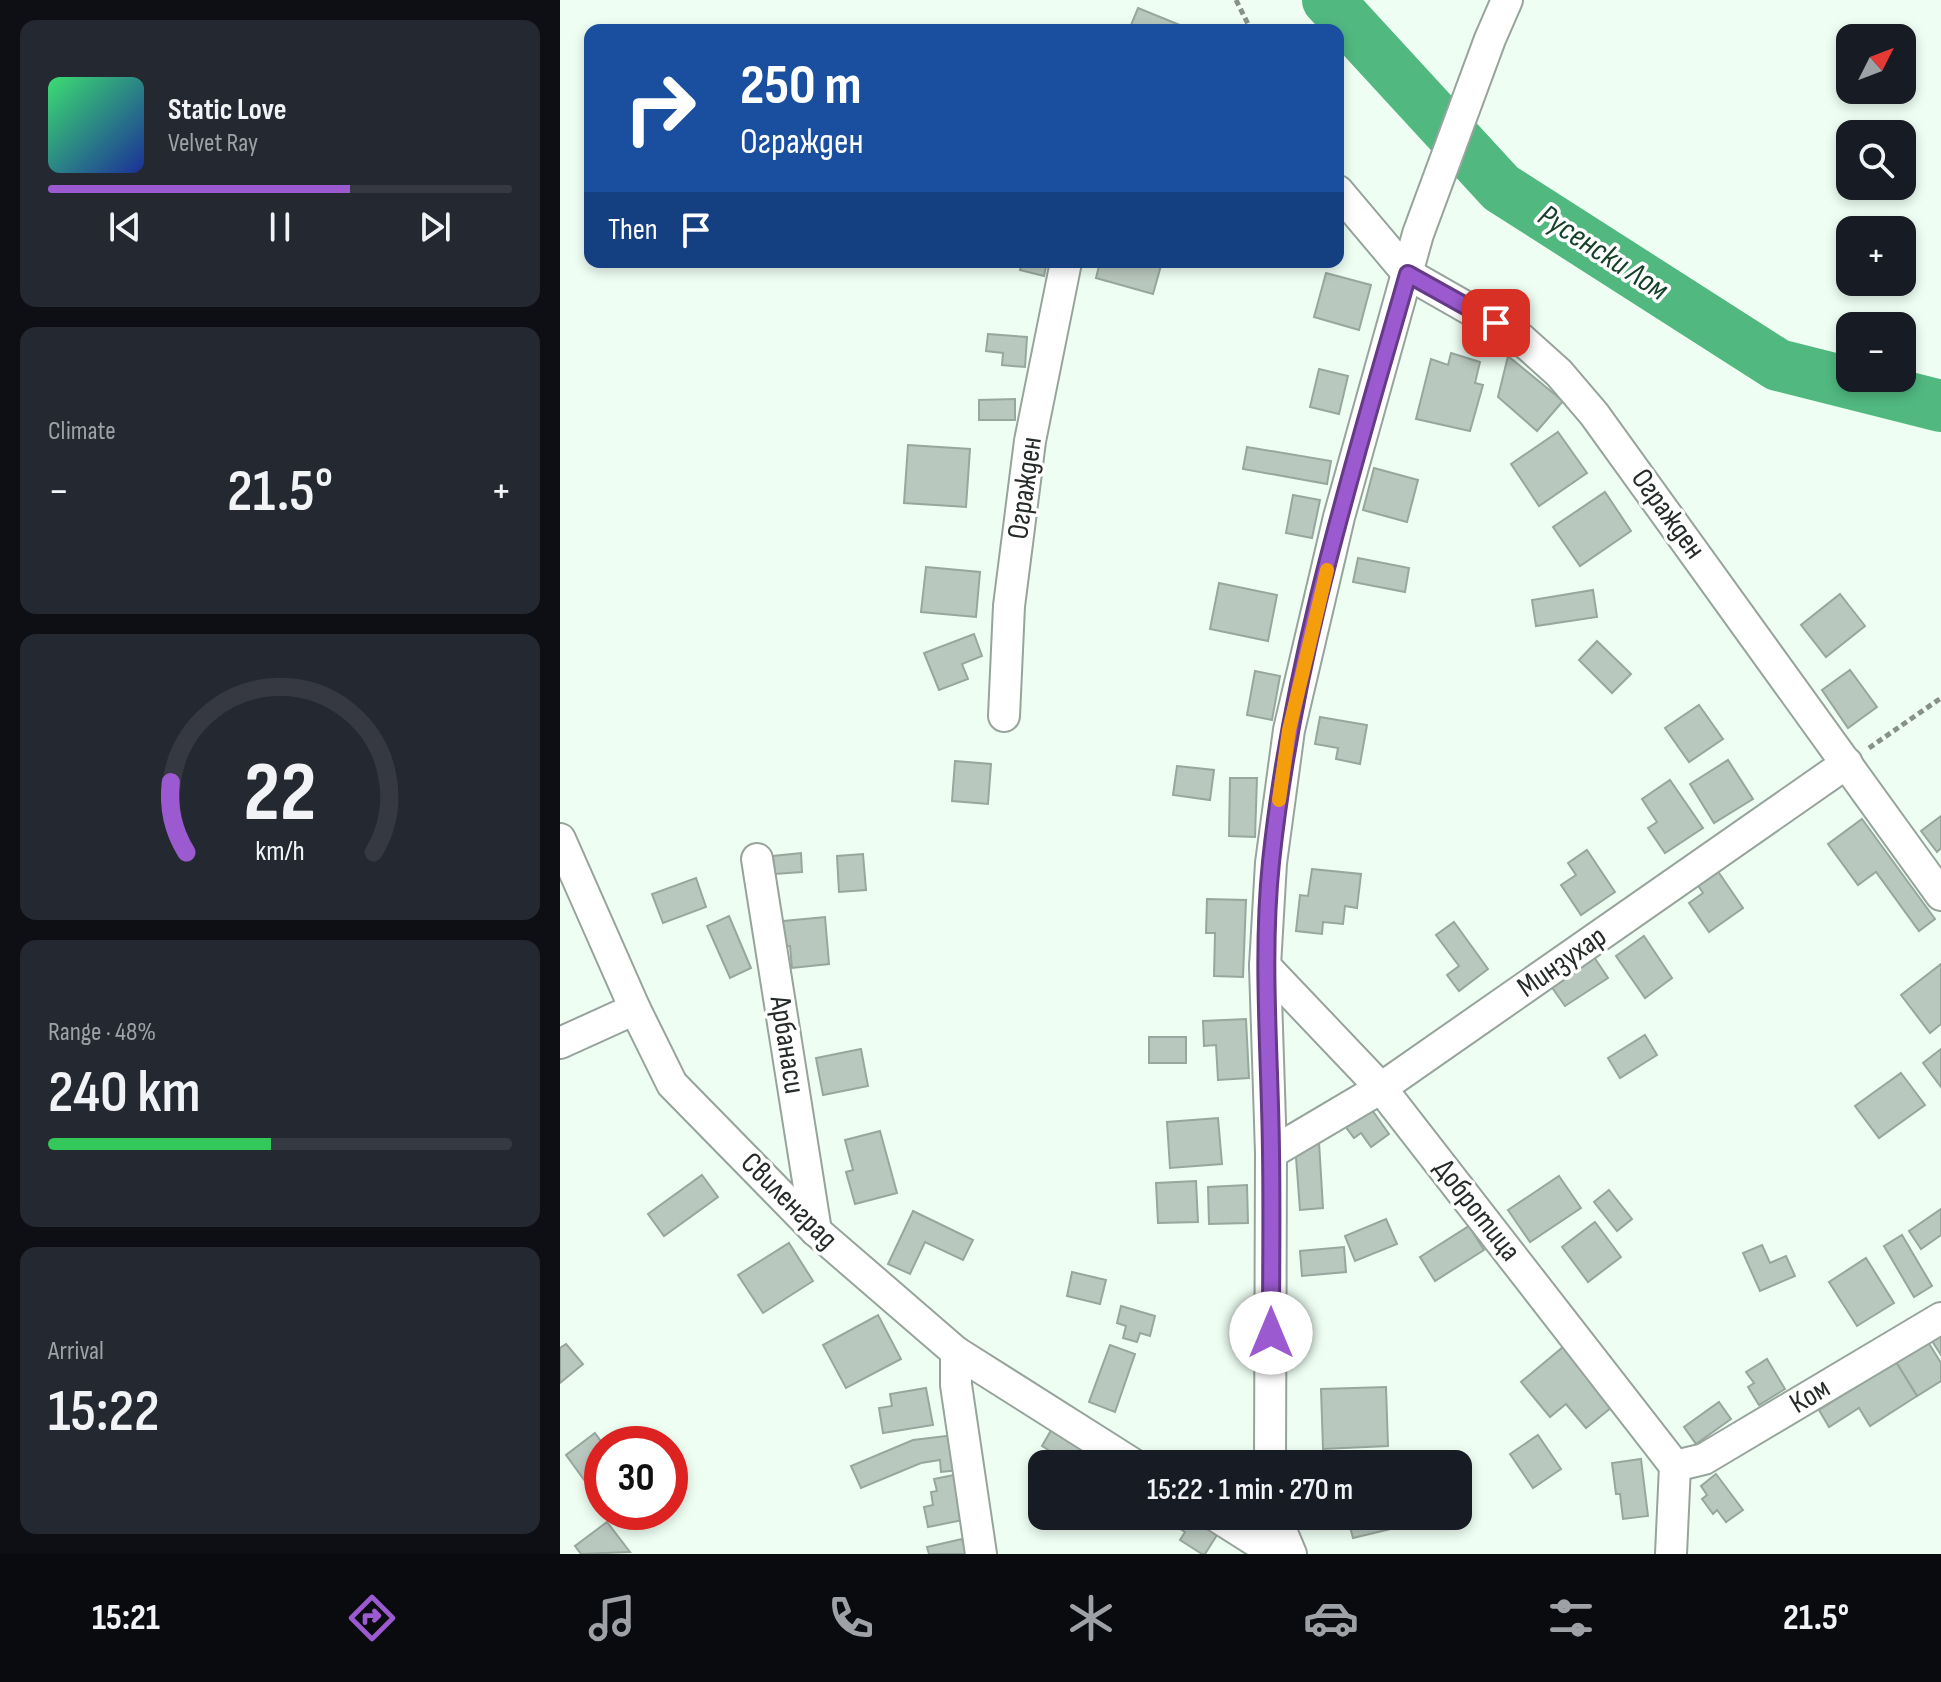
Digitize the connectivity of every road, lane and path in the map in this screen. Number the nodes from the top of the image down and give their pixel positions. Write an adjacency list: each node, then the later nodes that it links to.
1 (1236, 0): 3 (path)
2 (1507, 0): 6 (street)
3 (1248, 24)
4 (1344, 198): 6 (street, Огражден)
5 (1065, 268): 8 (street, Огражден)
6 (1408, 274): 9 (street, Огражден); 13 (street)
7 (1941, 698): 9 (path)
8 (1004, 716)
9 (1847, 763): 12 (street, Огражден); 16 (street, Минзухар)
10 (560, 839): 14 (street, Свиленград)
11 (757, 859): 18 (street, Арбанаси)
12 (1941, 895)
13 (1265, 966): 16 (street, Добротица); 17 (street)
14 (635, 1009): 15 (street); 18 (street, Свиленград)
15 (560, 1043)
16 (1381, 1088): 17 (street, Минзухар); 23 (street, Добротица)
17 (1271, 1153): 22 (street)
18 (816, 1231): 20 (street, Свиленград)
19 (1941, 1318): 23 (street, Ком)
20 (956, 1352): 21 (street, Свиленград); 28 (street)
21 (1111, 1450)
22 (1270, 1450)
23 (1675, 1466): 29 (street)
24 (1239, 1530): 27 (street)
25 (1270, 1530): 27 (street)
26 (1275, 1530): 27 (street)
27 (1274, 1552)
28 (981, 1554)
29 (1671, 1554)

